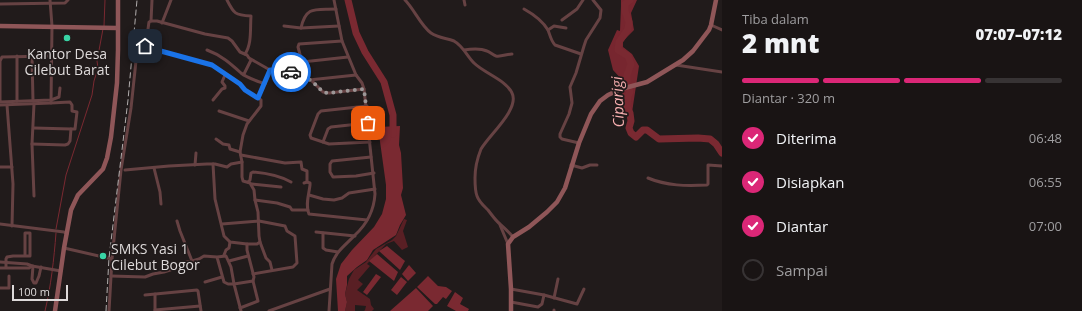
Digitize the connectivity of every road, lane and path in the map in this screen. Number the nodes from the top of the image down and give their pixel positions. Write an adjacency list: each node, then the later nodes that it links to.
1 (68, 0): 14 (street)
2 (118, 0): 27 (main road)
3 (152, 0): 20 (street)
4 (171, 0): 21 (street)
5 (227, 0): 36 (street)
6 (334, 0): 17 (street)
7 (405, 0): 35 (street)
8 (464, 0): 16 (street)
9 (583, 0): 19 (street)
10 (593, 0): 38 (street)
11 (716, 0): 22 (main road)
12 (15, 2): 13 (street); 15 (street)
13 (31, 2): 14 (street)
14 (50, 2): 24 (street)
15 (0, 4)
16 (465, 4)
17 (336, 9): 26 (street); 28 (street)
18 (524, 9): 30 (street)
19 (562, 20)
20 (151, 21): 21 (street); 33 (street)
21 (162, 23): 36 (street)
22 (711, 25): 31 (street); 44 (main road)
23 (0, 26): 24 (main road)
24 (52, 26): 27 (main road); 41 (street)
25 (284, 26): 28 (street)
26 (339, 26): 28 (street); 32 (street)
27 (117, 28): 106 (main road)
28 (301, 28)
29 (566, 28): 30 (street)
30 (548, 30): 38 (street)
31 (722, 30)
32 (342, 41): 42 (street); 42 (street)
33 (146, 42): 48 (street); 119 (street)
34 (207, 50): 47 (street)
35 (464, 50): 37 (street); 102 (street)
36 (245, 54): 43 (street)
37 (512, 54)
38 (581, 54): 70 (street)
39 (17, 56): 40 (street); 56 (street); 56 (street)
40 (32, 56): 41 (street); 58 (street)
41 (52, 56): 57 (street)
42 (348, 58): 49 (street)
43 (251, 60): 45 (street); 47 (street)
44 (676, 65): 46 (street); 70 (main road)
45 (270, 70): 50 (street); 51 (street)
46 (722, 72)
47 (244, 74): 51 (street)
48 (225, 75): 54 (street); 55 (street)
49 (356, 75): 50 (street); 53 (street)
50 (311, 80): 53 (street)
51 (265, 84): 54 (street)
52 (60, 88): 57 (street)
53 (364, 89): 61 (street)
54 (258, 98): 63 (street)
55 (213, 100)
56 (17, 101): 58 (street)
57 (51, 102): 58 (street); 66 (street)
58 (34, 103): 60 (street); 65 (street)
59 (0, 105): 60 (street)
60 (7, 105): 82 (street)
61 (367, 106): 64 (street); 68 (street)
62 (219, 111): 63 (street)
63 (249, 121): 73 (street)
64 (368, 123): 68 (street); 69 (street)
65 (34, 128): 66 (street); 71 (street)
66 (71, 129): 71 (street)
67 (216, 140): 73 (street)
68 (323, 142): 69 (street)
69 (370, 142): 74 (street)
70 (579, 142): 78 (main road)
71 (32, 144): 93 (street)
72 (196, 153): 77 (street)
73 (241, 153): 75 (street); 92 (street)
74 (371, 157): 85 (street); 85 (street)
75 (242, 162): 76 (street); 87 (street)
76 (212, 164): 77 (street); 101 (street)
77 (196, 165): 83 (street)
78 (571, 165): 79 (street); 108 (main road)
79 (597, 165)
80 (722, 166): 86 (street)
81 (0, 167): 82 (street)
82 (12, 167): 103 (street)
83 (154, 168): 84 (street); 95 (street)
84 (125, 170)
85 (374, 173): 91 (street)
86 (648, 178)
87 (248, 182): 88 (street); 89 (street)
88 (291, 182)
89 (252, 184): 90 (street); 94 (street)
90 (282, 187)
91 (376, 190): 92 (street); 97 (street)
92 (309, 195): 96 (street)
93 (34, 196)
94 (254, 200): 96 (street); 99 (street)
95 (161, 204)
96 (308, 210): 97 (street)
97 (367, 220): 107 (street)
98 (177, 221): 120 (street)
99 (259, 221): 101 (street); 110 (street); 128 (street)
100 (0, 224): 103 (street)
101 (222, 224): 109 (street)
102 (499, 224): 108 (street); 112 (street)
103 (12, 226): 106 (street)
104 (316, 232): 105 (street)
105 (323, 233): 107 (street); 114 (street)
106 (66, 234): 113 (main road)
107 (355, 236): 114 (street)
108 (513, 236): 112 (main road)
109 (230, 242): 111 (street); 115 (street)
110 (260, 242): 111 (street); 128 (street)
111 (247, 244): 117 (street)
112 (508, 244): 140 (main road)
113 (64, 248): 119 (street); 129 (main road)
114 (338, 252): 139 (street)
115 (224, 255): 118 (street); 121 (street)
116 (25, 256): 116 (street); 123 (street)
117 (248, 256): 121 (street); 130 (street)
118 (216, 257): 120 (street); 133 (street)
119 (112, 259): 132 (street)
120 (192, 261): 132 (street)
121 (229, 261): 137 (street)
122 (0, 262): 123 (street)
123 (6, 262): 124 (street); 125 (street)
124 (32, 266): 125 (street); 126 (street); 126 (street)
125 (6, 267): 127 (street)
126 (41, 267): 129 (street)
127 (0, 268)
128 (272, 270): 130 (street)
129 (60, 271): 151 (main road)
130 (254, 274): 135 (street)
131 (9, 276): 138 (street)
132 (111, 276): 152 (street)
133 (222, 277): 136 (street); 137 (street)
134 (558, 279): 145 (street)
135 (253, 281): 137 (street); 148 (street)
136 (205, 282)
137 (234, 284): 148 (street)
138 (0, 288)
139 (330, 289): 150 (street); 154 (street)
140 (511, 289): 144 (street); 146 (main road)
141 (584, 289): 145 (street)
142 (154, 294): 143 (street); 147 (street); 149 (street)
143 (145, 295)
144 (544, 295): 145 (street); 146 (street)
145 (554, 298)
146 (511, 302): 156 (main road)
147 (200, 306): 149 (street); 153 (street)
148 (241, 309)
149 (155, 310)
150 (330, 310): 155 (street)
151 (55, 311)
152 (109, 311)
153 (201, 311)
154 (269, 311)
155 (326, 311)
156 (511, 311)

